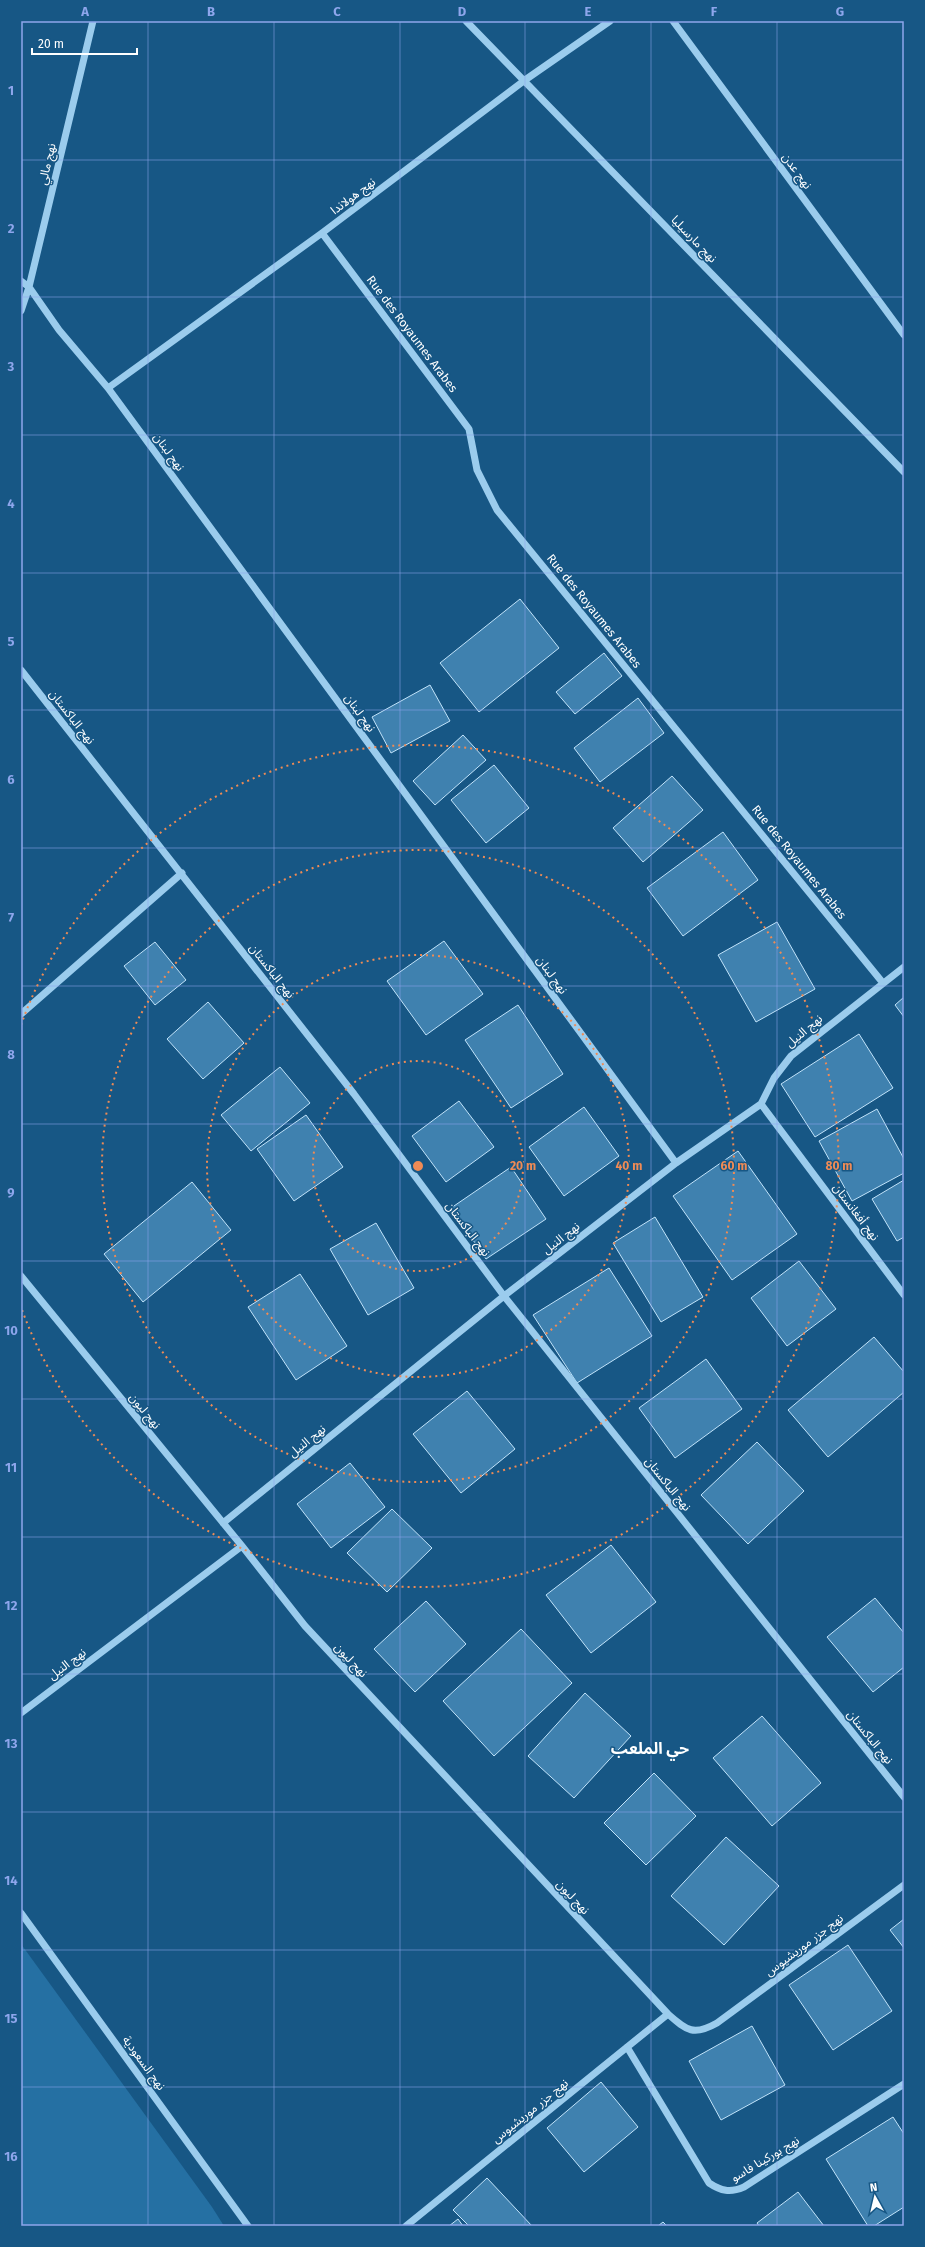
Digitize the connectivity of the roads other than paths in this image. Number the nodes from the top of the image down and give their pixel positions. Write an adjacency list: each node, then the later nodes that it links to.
1 (93, 21): 8 (street, نهج مالي)
2 (466, 21): 5 (street, نهج مارسيليا)
3 (610, 21): 5 (street, نهج هولاندا)
4 (673, 21): 10 (street, نهج عدن)
5 (525, 80): 6 (street, نهج هولاندا); 12 (street, نهج مارسيليا)
6 (322, 233): 11 (street, نهج هولاندا); 16 (street, Rue des Royaumes Arabes)
7 (21, 281): 8 (street, نهج لبنان)
8 (29, 287): 9 (street, نهج مالي); 11 (street, نهج لبنان)
9 (21, 311)
10 (904, 335)
11 (108, 388): 19 (street, نهج لبنان)
12 (904, 472)
13 (21, 670): 14 (street, نهج الباكستان)
14 (182, 874): 17 (street); 22 (street, نهج الباكستان)
15 (904, 967): 16 (street, نهج النيل)
16 (883, 983): 18 (street, نهج النيل)
17 (21, 1014)
18 (761, 1104): 19 (street, نهج النيل); 21 (street, نهج أفغانستان)
19 (676, 1163): 22 (street, نهج النيل)
20 (21, 1276): 23 (street, نهج ليون)
21 (904, 1295)
22 (504, 1296): 23 (street, نهج النيل); 26 (street, نهج الباكستان)
23 (223, 1523): 24 (street, نهج ليون)
24 (242, 1546): 25 (street, نهج النيل); 29 (street, نهج ليون)
25 (21, 1713)
26 (904, 1797)
27 (904, 1885): 30 (street, نهج جزر موريشيوس)
28 (21, 1913): 33 (street, نهج السعودية)
29 (668, 2014): 30 (street, نهج ليون); 31 (street, نهج جزر موريشيوس)
30 (695, 2031)
31 (627, 2047): 32 (street, نهج بوركينا فاسو); 34 (street, نهج جزر موريشيوس)
32 (904, 2085)
33 (248, 2226)
34 (406, 2226)

